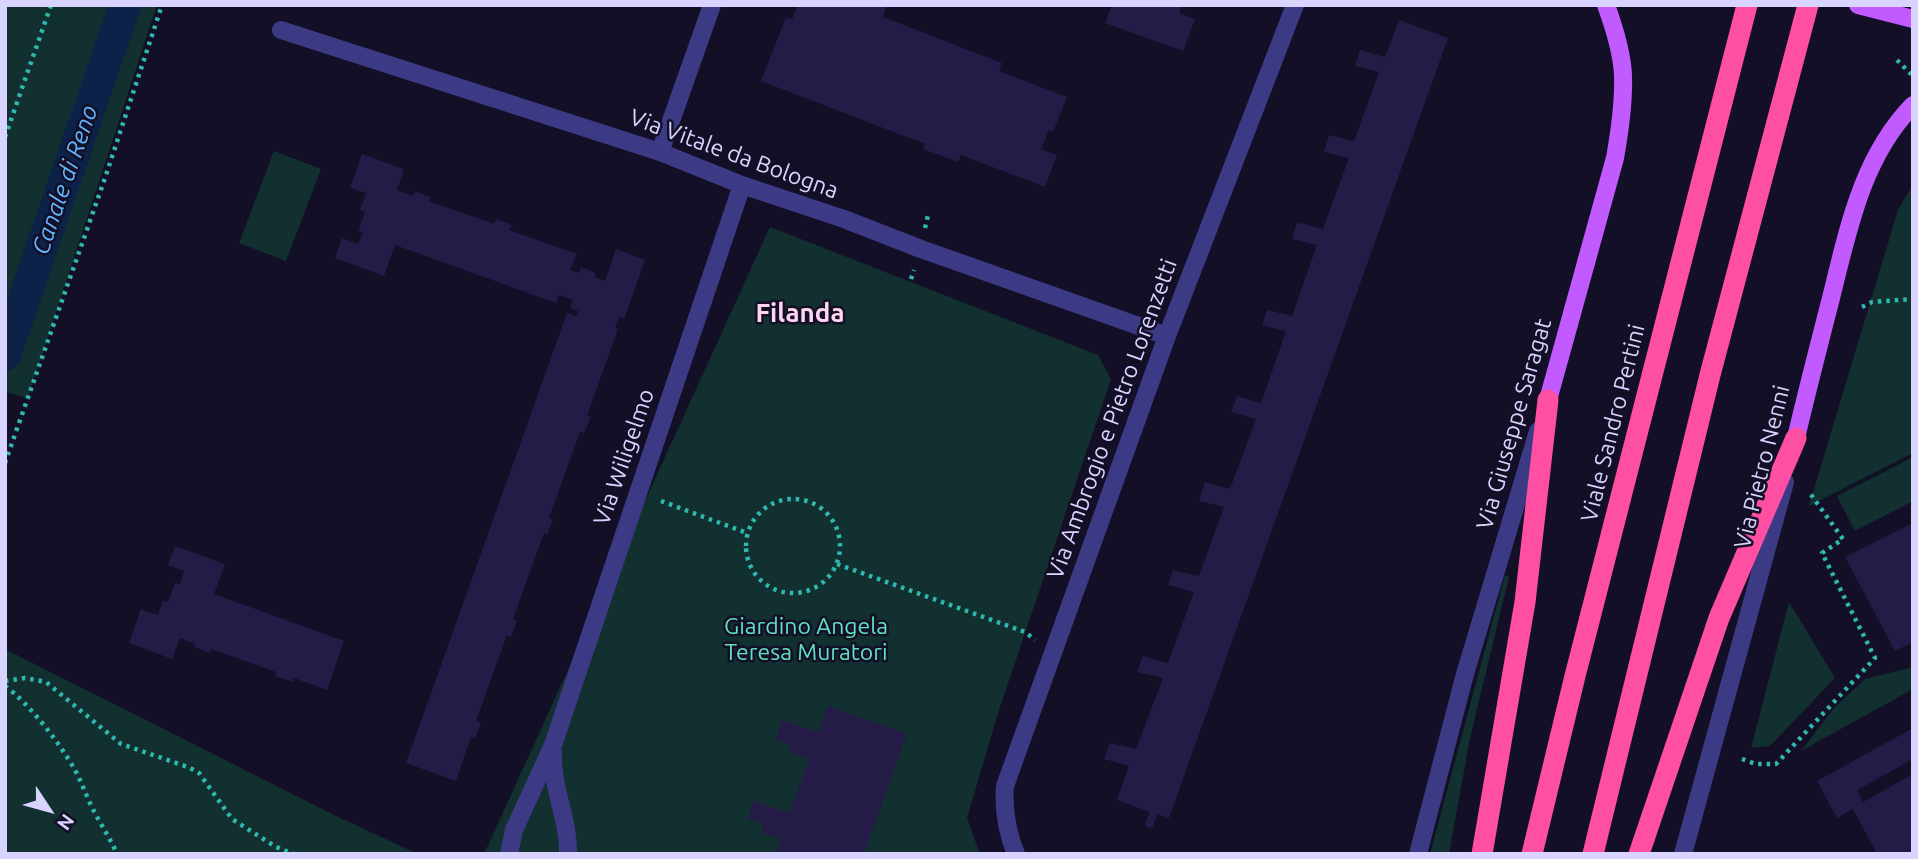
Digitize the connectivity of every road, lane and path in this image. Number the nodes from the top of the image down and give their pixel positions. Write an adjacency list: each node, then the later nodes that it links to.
1 (51, 5): 14 (path)
2 (162, 5): 22 (path)
3 (712, 5): 15 (street)
4 (1295, 5): 19 (street, Via Ambrogio e Pietro Lorenzetti)
5 (1606, 5): 20 (main road, Via Giuseppe Saragat)
6 (1747, 5): 38 (highway, Viale Sandro Pertini)
7 (1808, 5): 39 (highway)
8 (1858, 5): 9 (main road)
9 (1909, 18)
10 (281, 30): 15 (street, Via Vitale da Bologna)
11 (1897, 60): 12 (path)
12 (1913, 76)
13 (1913, 104): 21 (main road, Via Pietro Nenni)
14 (5, 137)
15 (660, 152): 16 (street, Via Vitale da Bologna)
16 (742, 185): 19 (street, Via Vitale da Bologna); 29 (street, Via Wiligelmo)
17 (1913, 299): 18 (path)
18 (1862, 307)
19 (1167, 336): 27 (street, Via Ambrogio e Pietro Lorenzetti)
20 (1548, 400): 36 (street, Via Giuseppe Saragat); 37 (highway)
21 (1796, 438): 40 (highway); 41 (street, Via Pietro Nenni)
22 (5, 463)
23 (1809, 492): 30 (path)
24 (662, 501): 25 (path)
25 (747, 533): 26 (path); 26 (path)
26 (837, 564): 27 (path)
27 (1053, 653): 35 (street, Via Ambrogio e Pietro Lorenzetti)
28 (5, 684): 31 (path); 32 (path)
29 (553, 745): 33 (street, Via Wiligelmo); 34 (street, Via Wiligelmo)
30 (1742, 759)
31 (117, 854)
32 (294, 854)
33 (509, 854)
34 (568, 854)
35 (1016, 854)
36 (1418, 854)
37 (1482, 854)
38 (1532, 854)
39 (1593, 854)
40 (1639, 854)
41 (1683, 854)

